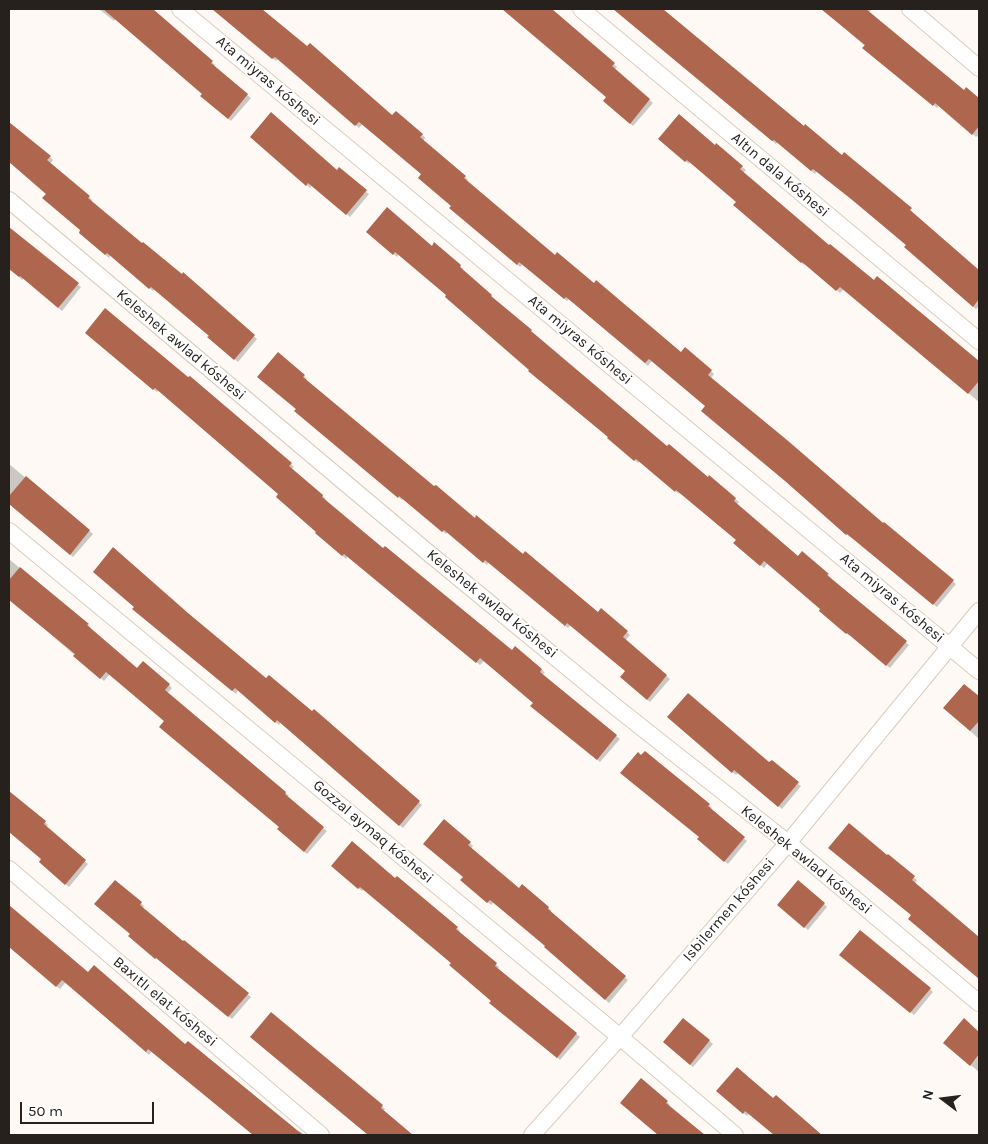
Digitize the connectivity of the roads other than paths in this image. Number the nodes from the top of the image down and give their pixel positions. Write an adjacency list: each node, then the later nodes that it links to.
1 (180, 9): 9 (street, Ata miyras kóshesi)
2 (581, 9): 6 (street, Altın dala kóshesi)
3 (910, 9): 4 (street)
4 (979, 68)
5 (9, 200): 11 (street, Keleshek awlad kóshesi)
6 (979, 341)
7 (9, 530): 14 (street, Gozzal aymaq kóshesi)
8 (979, 612): 9 (street, Isbilermen kóshesi)
9 (951, 647): 10 (street, Ata miyras kóshesi); 11 (street, Isbilermen kóshesi)
10 (979, 671)
11 (788, 843): 13 (street, Keleshek awlad kóshesi); 14 (street, Isbilermen kóshesi)
12 (9, 869): 15 (street, Baxıtlı elat kóshesi)
13 (979, 1003)
14 (620, 1037): 16 (street, Isbilermen kóshesi); 17 (street, Gozzal aymaq kóshesi)
15 (321, 1135)
16 (532, 1135)
17 (735, 1135)

